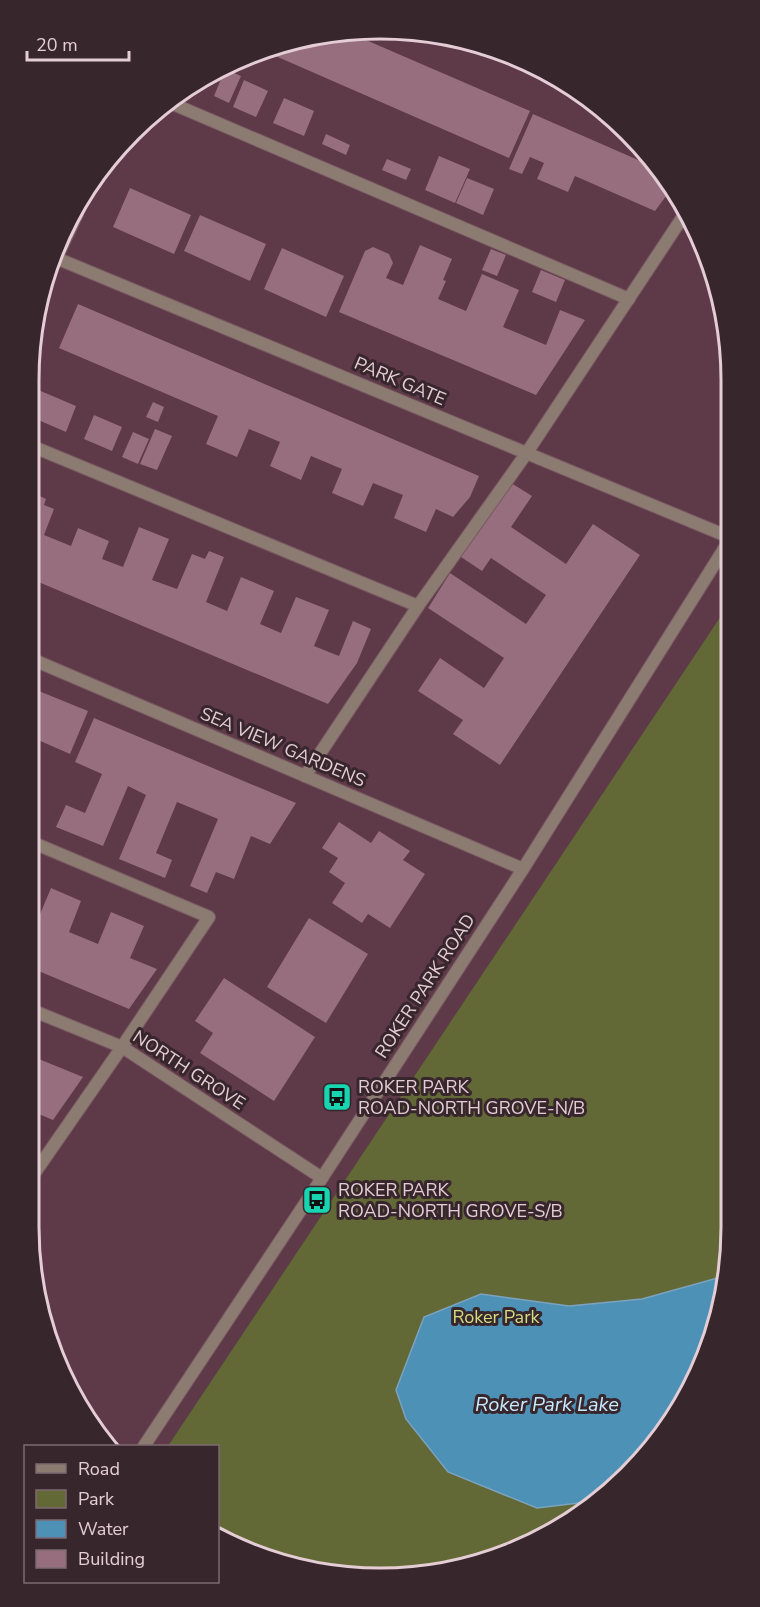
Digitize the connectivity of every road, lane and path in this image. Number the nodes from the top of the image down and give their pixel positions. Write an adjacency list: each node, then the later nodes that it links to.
1 (177, 106): 4 (street)
2 (681, 220): 4 (street)
3 (61, 260): 6 (street, PARK GATE)
4 (629, 299): 6 (street)
5 (39, 449): 9 (street)
6 (526, 454): 7 (street, PARK GATE); 9 (street)
7 (721, 536)
8 (721, 552): 13 (street, ROKER PARK ROAD)
9 (418, 606): 11 (street)
10 (39, 663): 11 (street, SEA VIEW GARDENS)
11 (305, 776): 13 (street, SEA VIEW GARDENS)
12 (39, 846): 15 (street)
13 (523, 869): 17 (street, ROKER PARK ROAD)
14 (39, 1013): 15 (street, NORTH GROVE)
15 (123, 1047): 16 (street); 17 (street, NORTH GROVE)
16 (39, 1165)
17 (322, 1178): 18 (street, ROKER PARK ROAD)
18 (145, 1445)

